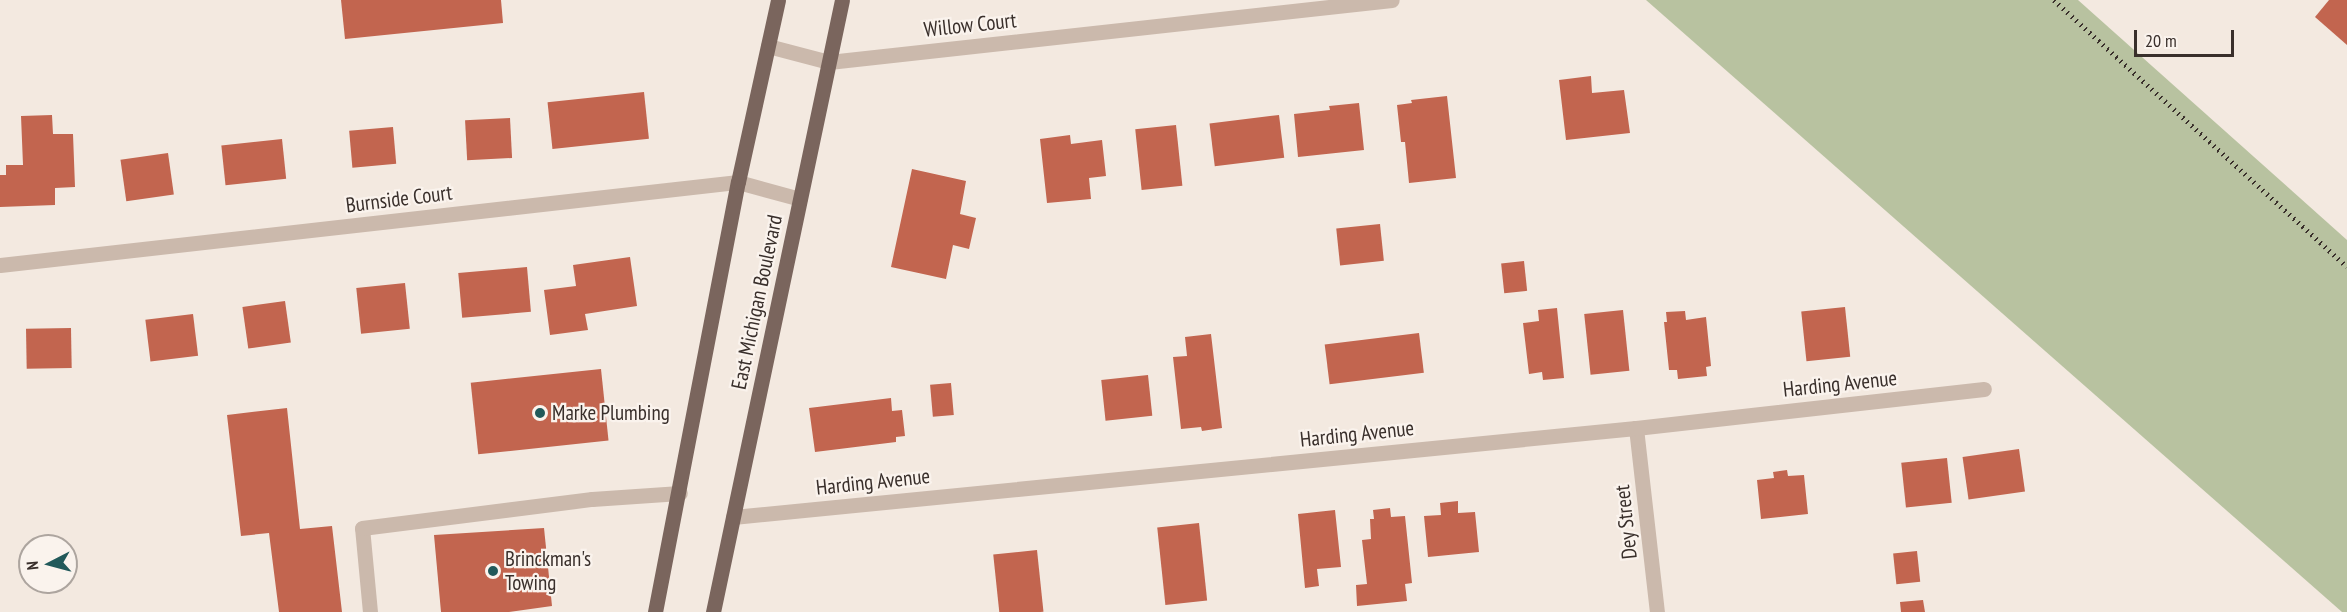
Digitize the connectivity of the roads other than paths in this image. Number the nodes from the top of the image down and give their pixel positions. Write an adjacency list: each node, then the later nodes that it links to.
1 (778, 0): 4 (main road, East Michigan Boulevard)
2 (842, 0): 5 (main road, East Michigan Boulevard)
3 (1392, 0): 5 (street, Willow Court)
4 (768, 46): 5 (street, Willow Court); 6 (main road, East Michigan Boulevard)
5 (829, 62): 7 (main road, East Michigan Boulevard)
6 (738, 182): 7 (street, Burnside Court); 8 (street, Burnside Court); 11 (main road, East Michigan Boulevard)
7 (800, 199): 12 (main road, East Michigan Boulevard)
8 (0, 266)
9 (1984, 389): 10 (street, Harding Avenue)
10 (1636, 428): 12 (street, Harding Avenue); 16 (street, Dey Street)
11 (680, 492): 13 (street); 14 (main road, East Michigan Boulevard)
12 (733, 517): 15 (main road, East Michigan Boulevard)
13 (370, 612)
14 (655, 612)
15 (712, 612)
16 (1657, 612)

